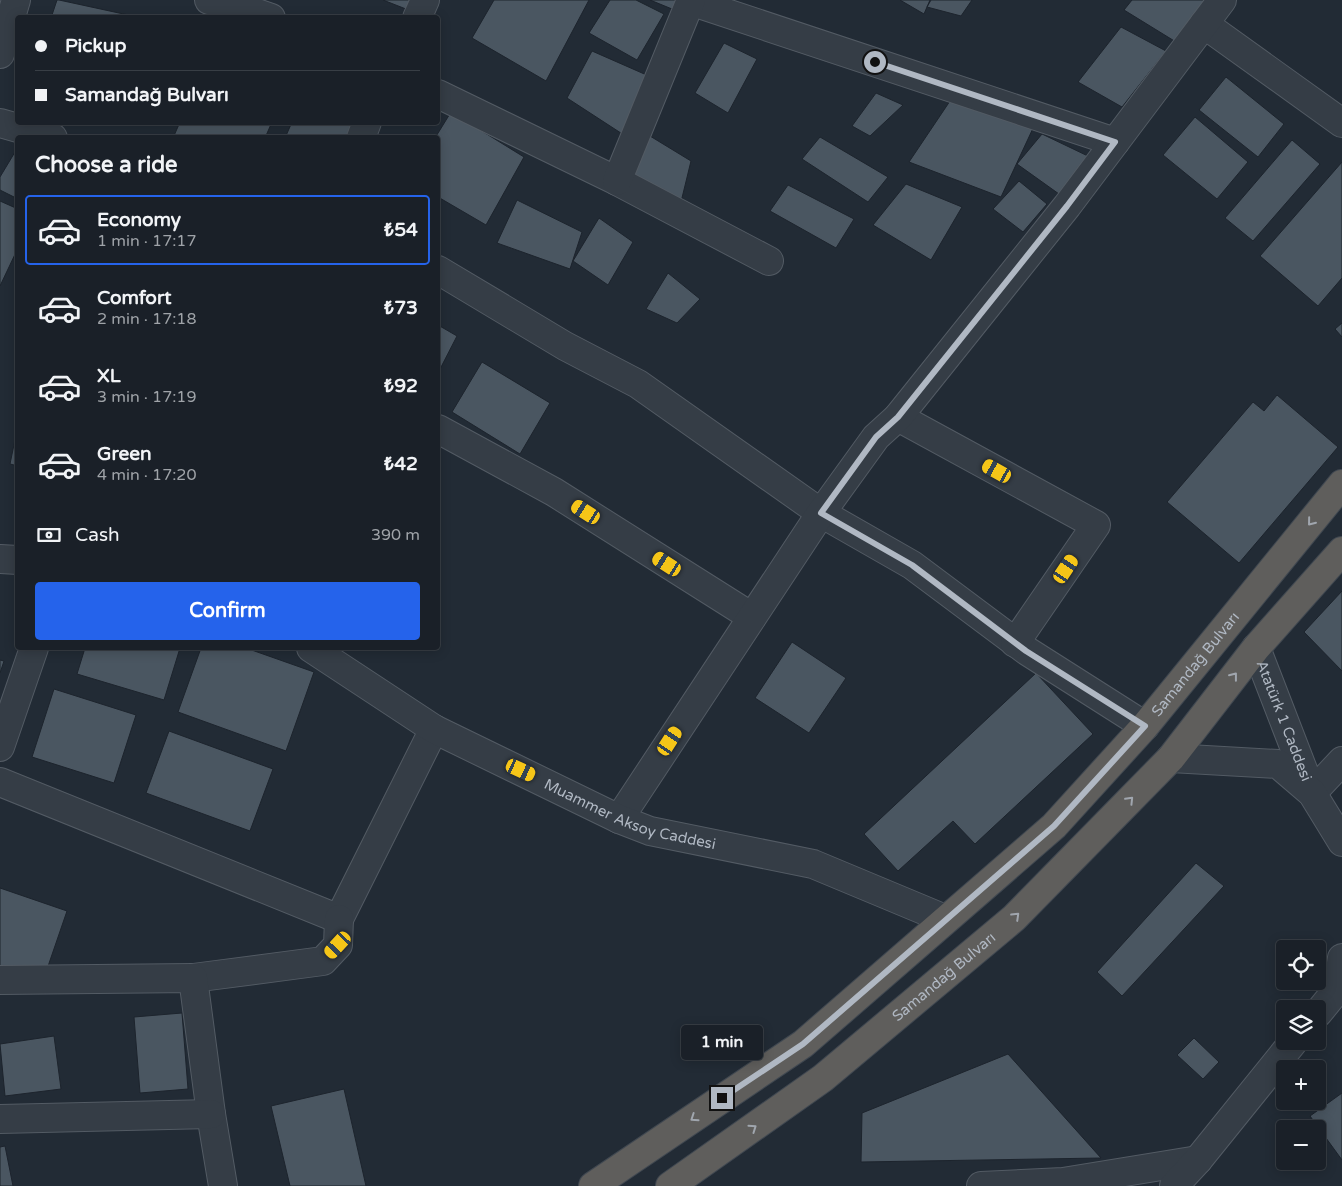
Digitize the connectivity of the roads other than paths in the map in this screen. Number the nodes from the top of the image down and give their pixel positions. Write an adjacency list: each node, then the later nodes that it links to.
1 (16, 0): 9 (street)
2 (208, 0): 6 (street)
3 (425, 0): 7 (street)
4 (1222, 0): 8 (street)
5 (690, 1): 14 (street); 15 (street)
6 (262, 15)
7 (418, 15)
8 (1204, 24): 12 (street); 14 (street)
9 (0, 54)
10 (440, 95): 15 (street)
11 (0, 122): 13 (street)
12 (1342, 123)
13 (42, 135)
14 (1115, 142): 18 (street)
15 (617, 181): 16 (street)
16 (769, 261)
17 (440, 271): 21 (street)
18 (898, 417): 21 (street); 26 (street)
19 (440, 430): 25 (street)
20 (1342, 484): 30 (highway, Samandağ Bulvarı, one-way to 30)
21 (821, 513): 25 (street); 26 (street)
22 (1342, 551): 27 (highway, Samandağ Bulvarı)
23 (0, 559): 24 (street)
24 (15, 560)
25 (752, 617): 37 (street)
26 (1015, 643): 30 (street)
27 (1256, 648): 33 (highway, Samandağ Bulvarı, one-way to 27); 36 (street, Atatürk 1 Caddesi)
28 (33, 650): 32 (street)
29 (314, 650): 31 (street, Muammer Aksoy Caddesi)
30 (1145, 726): 40 (highway, Samandağ Bulvarı)
31 (434, 730): 37 (street, Muammer Aksoy Caddesi); 39 (street)
32 (0, 747)
33 (1171, 758): 36 (street, Atatürk 1 Caddesi); 52 (highway, Samandağ Bulvarı, one-way to 33)
34 (1342, 761): 36 (street, Atatürk 1 Caddesi)
35 (0, 782): 39 (street)
36 (1312, 793): 38 (street, Atatürk 1 Caddesi)
37 (620, 819): 40 (street, Muammer Aksoy Caddesi)
38 (1342, 842)
39 (339, 919): 42 (street)
40 (945, 919): 51 (highway, Samandağ Bulvarı, one-way to 51)
41 (1342, 958): 44 (street)
42 (193, 978): 43 (street); 47 (street)
43 (0, 980)
44 (1339, 995): 45 (street)
45 (1326, 1006)
46 (1287, 1050): 49 (street)
47 (210, 1114): 48 (street); 50 (street)
48 (0, 1119)
49 (1198, 1160): 53 (street); 54 (street)
50 (223, 1186)
51 (593, 1186)
52 (670, 1186)
53 (981, 1186)
54 (1174, 1186)

